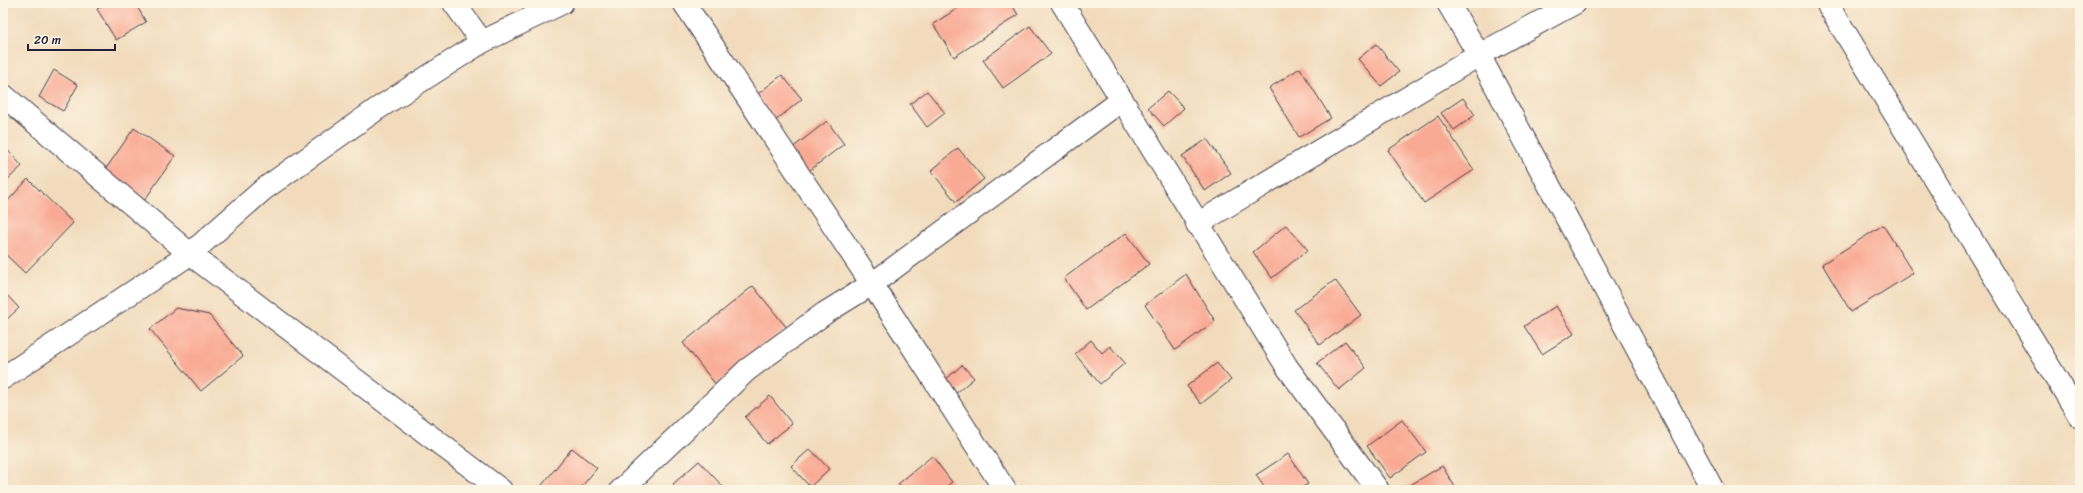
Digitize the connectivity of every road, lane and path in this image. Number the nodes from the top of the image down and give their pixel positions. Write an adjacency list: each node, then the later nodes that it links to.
1 (454, 3): 8 (street)
2 (562, 3): 8 (street)
3 (684, 3): 14 (street)
4 (1062, 3): 11 (street)
5 (1448, 3): 9 (street)
6 (1575, 3): 9 (street)
7 (1827, 3): 16 (street)
8 (482, 42): 13 (street)
9 (1479, 55): 12 (street); 21 (street)
10 (3, 95): 13 (street)
11 (1122, 100): 12 (street); 14 (street)
12 (1197, 224): 20 (street)
13 (190, 254): 15 (street); 17 (street)
14 (872, 284): 18 (street); 19 (street)
15 (3, 378)
16 (2080, 417)
17 (501, 490)
18 (621, 490)
19 (1005, 490)
20 (1378, 490)
21 (1713, 490)

